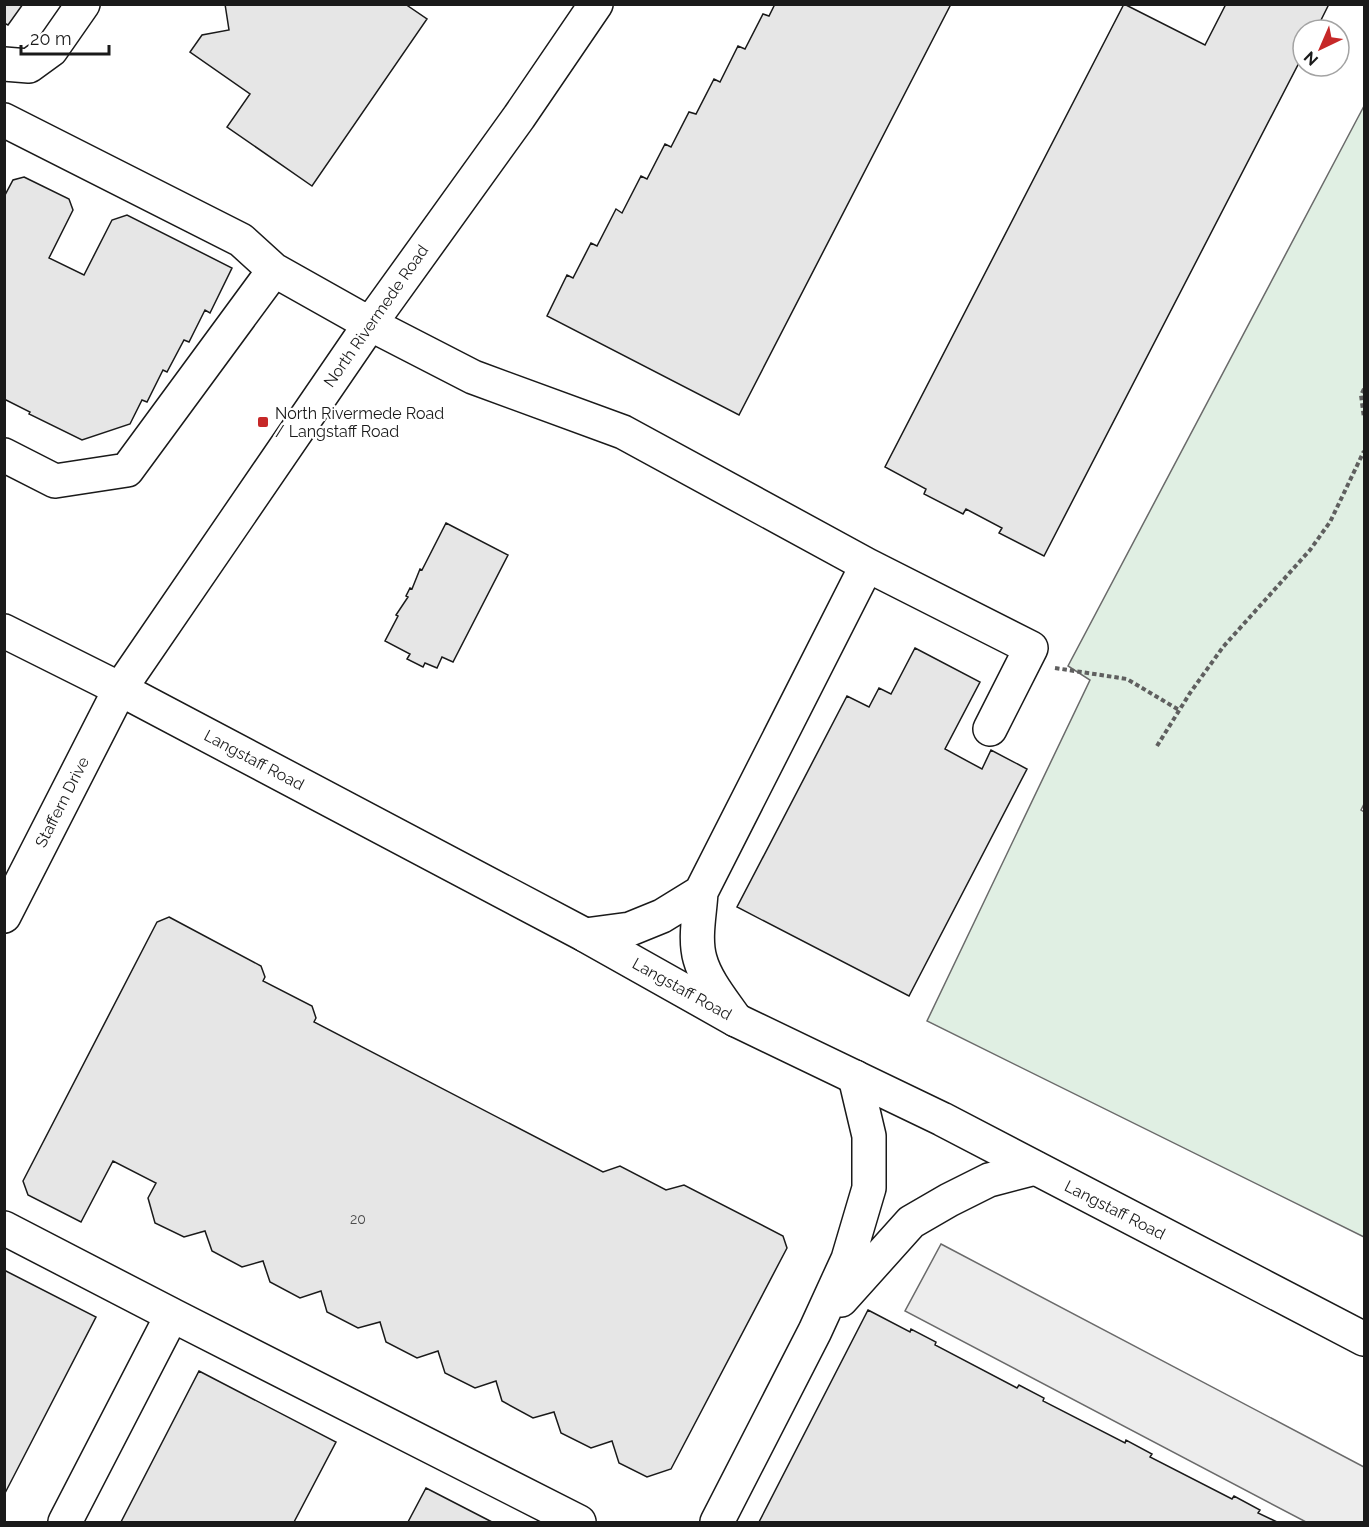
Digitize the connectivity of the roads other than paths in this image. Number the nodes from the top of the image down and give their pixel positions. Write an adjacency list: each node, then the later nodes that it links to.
1 (83, 4): 3 (main road)
2 (596, 4): 6 (main road, North Rivermede Road)
3 (4, 64)
4 (4, 120): 5 (main road)
5 (274, 270): 6 (main road); 7 (main road)
6 (370, 324): 8 (main road); 10 (main road, North Rivermede Road)
7 (4, 455)
8 (867, 565): 11 (main road); 12 (main road)
9 (4, 632): 10 (main road, Langstaff Road)
10 (120, 689): 13 (main road, Staffern Drive); 14 (main road, Langstaff Road)
11 (990, 729)
12 (701, 892): 14 (main road); 15 (main road)
13 (4, 916)
14 (585, 935): 15 (main road, Langstaff Road)
15 (736, 1020): 16 (main road, Langstaff Road)
16 (855, 1077): 17 (main road, Langstaff Road); 20 (main road)
17 (1035, 1168): 20 (main road); 21 (main road, Langstaff Road)
18 (4, 1228): 19 (main road)
19 (172, 1315): 22 (main road); 23 (main road)
20 (815, 1331): 24 (main road)
21 (1365, 1339)
22 (65, 1522)
23 (579, 1522)
24 (717, 1522)

